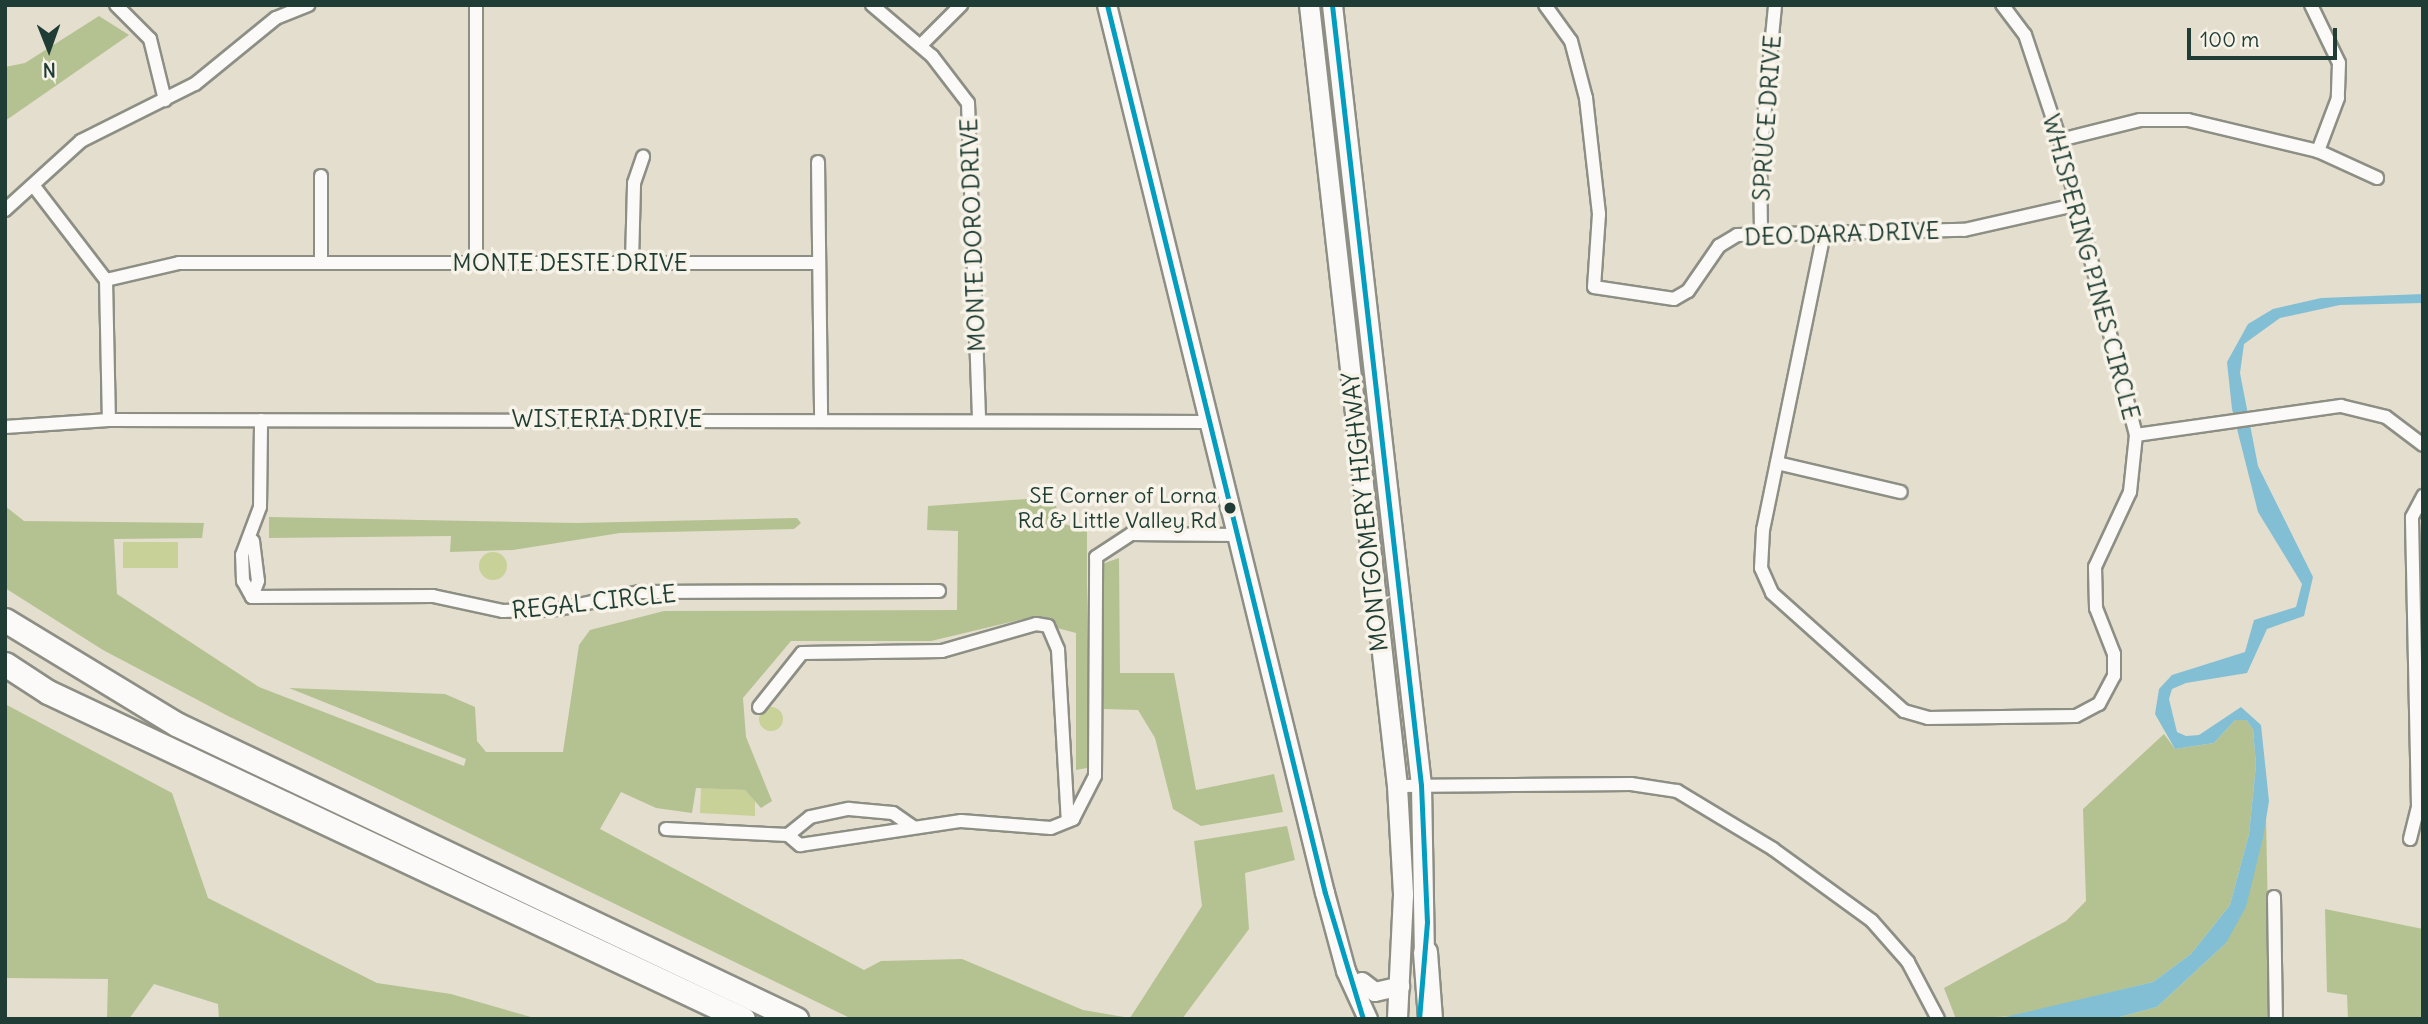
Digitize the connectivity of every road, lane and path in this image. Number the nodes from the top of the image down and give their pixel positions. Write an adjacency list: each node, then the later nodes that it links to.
1 (116, 5): 14 (street)
2 (308, 5): 14 (street)
3 (476, 5): 28 (street)
4 (872, 5): 13 (street, MONTE DORO DRIVE)
5 (961, 5): 13 (street)
6 (1107, 5): 35 (street)
7 (1309, 5): 48 (main road, MONTGOMERY HIGHWAY)
8 (1332, 5): 47 (main road, MONTGOMERY HIGHWAY)
9 (1545, 5): 24 (street, DEO DARA DRIVE)
10 (1775, 5): 24 (street, SPRUCE DRIVE)
11 (2002, 5): 15 (street, WHISPERING PINES CIRCLE)
12 (2311, 5): 16 (street)
13 (921, 46): 34 (street, MONTE DORO DRIVE)
14 (165, 100): 21 (street)
15 (2060, 140): 16 (street); 22 (street, WHISPERING PINES CIRCLE)
16 (2318, 151): 20 (street)
17 (643, 157): 27 (street)
18 (818, 162): 29 (street)
19 (321, 176): 26 (street)
20 (2377, 178)
21 (33, 186): 23 (street); 30 (street)
22 (2076, 205): 25 (street, DEO DARA DRIVE); 37 (street, WHISPERING PINES CIRCLE)
23 (5, 210)
24 (1761, 232): 25 (street, DEO DARA DRIVE)
25 (1825, 233): 39 (street, WHISPERING PINES CIRCLE)
26 (321, 261): 28 (street, MONTE DESTE DRIVE); 30 (street, MONTE DESTE DRIVE)
27 (632, 262): 28 (street, MONTE DESTE DRIVE); 29 (street, MONTE DESTE DRIVE)
28 (476, 263)
29 (818, 263): 31 (street)
30 (106, 281): 32 (street)
31 (821, 418): 33 (street, WISTERIA DRIVE); 34 (street, WISTERIA DRIVE)
32 (109, 420): 33 (street, WISTERIA DRIVE); 36 (street, WISTERIA DRIVE)
33 (261, 420): 43 (street, REGAL CIRCLE)
34 (979, 421): 35 (street, WISTERIA DRIVE)
35 (1209, 422): 42 (street)
36 (5, 427)
37 (2136, 435): 38 (street); 39 (street, WHISPERING PINES CIRCLE)
38 (2423, 445)
39 (1777, 463): 40 (street)
40 (1900, 492)
41 (2423, 496): 53 (street)
42 (1237, 535): 49 (street); 56 (street)
43 (939, 591)
44 (5, 620): 61 (highway)
45 (5, 664): 60 (highway)
46 (759, 707): 49 (street)
47 (1421, 785): 48 (street); 55 (main road, MONTGOMERY HIGHWAY); 66 (street)
48 (1397, 786): 58 (main road, MONTGOMERY HIGHWAY)
49 (1068, 821): 50 (street)
50 (913, 828): 52 (street); 52 (street)
51 (667, 829): 52 (street)
52 (788, 835)
53 (2410, 839)
54 (2274, 897): 67 (street)
55 (1425, 952): 64 (main road, MONTGOMERY HIGHWAY); 65 (highway)
56 (1344, 953): 57 (street); 59 (street)
57 (1363, 982): 58 (street); 62 (street)
58 (1400, 986): 63 (main road, MONTGOMERY HIGHWAY)
59 (1364, 1014)
60 (743, 1019)
61 (796, 1019)
62 (1379, 1019)
63 (1397, 1019)
64 (1419, 1019)
65 (1430, 1019)
66 (1938, 1019)
67 (2276, 1019)

